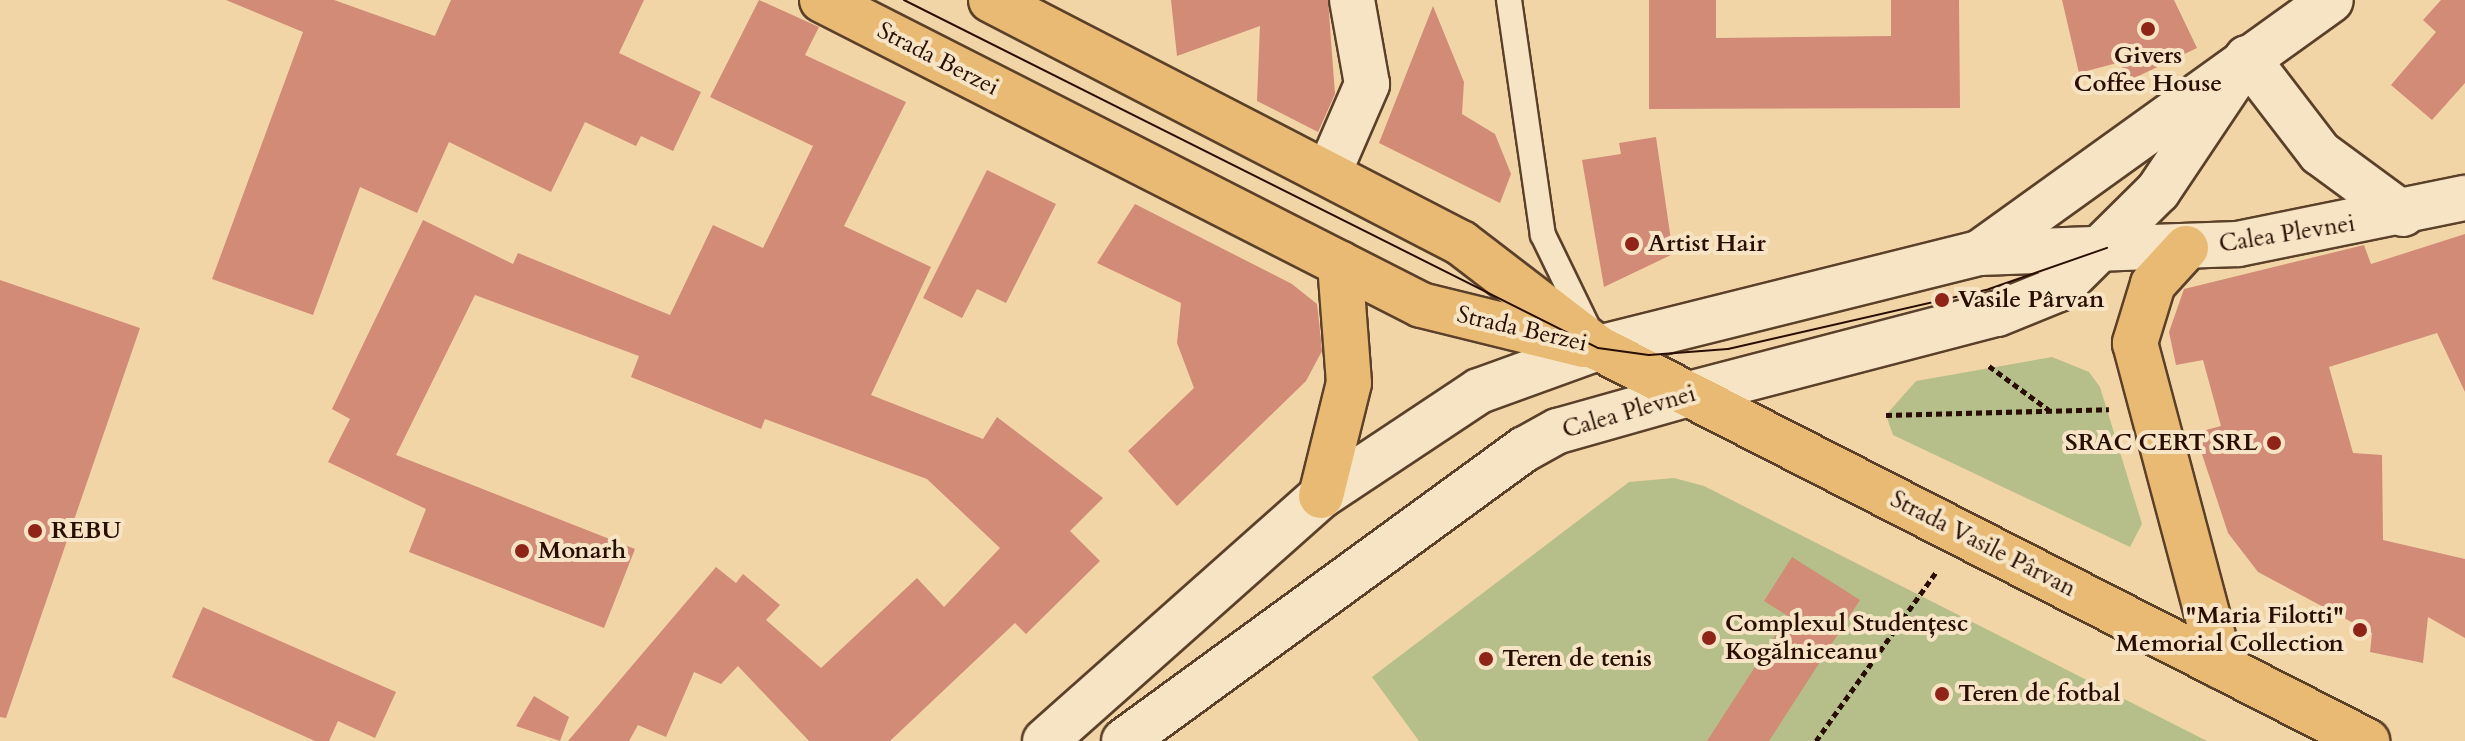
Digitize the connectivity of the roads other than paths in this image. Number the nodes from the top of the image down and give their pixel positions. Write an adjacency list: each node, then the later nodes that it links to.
1 (822, 0): 13 (main road, Strada Berzei)
2 (991, 0): 7 (main road, Strada Berzei)
3 (1352, 0): 7 (street)
4 (1509, 0): 14 (lane)
5 (2331, 0): 6 (street, Calea Plevnei)
6 (2247, 58): 9 (street); 10 (street); 12 (street, Calea Plevnei)
7 (1329, 172): 14 (main road, Strada Berzei)
8 (2465, 198): 9 (street, Calea Plevnei)
9 (2403, 214): 11 (street, Calea Plevnei)
10 (2107, 248): 11 (street, Calea Plevnei); 12 (street, Calea Plevnei); 15 (street, Calea Plevnei)
11 (2186, 248): 17 (main road)
12 (1979, 253): 14 (street, Calea Plevnei)
13 (1340, 263): 14 (main road, Strada Berzei); 16 (main road)
14 (1598, 348): 15 (main road, Strada Vasile Pârvan); 16 (street, Calea Plevnei)
15 (1685, 395): 17 (main road, Strada Vasile Pârvan); 19 (street, Calea Plevnei)
16 (1321, 496): 18 (street, Calea Plevnei)
17 (2221, 667): 20 (main road, Strada Vasile Pârvan)
18 (1045, 741)
19 (1124, 741)
20 (2367, 741)

